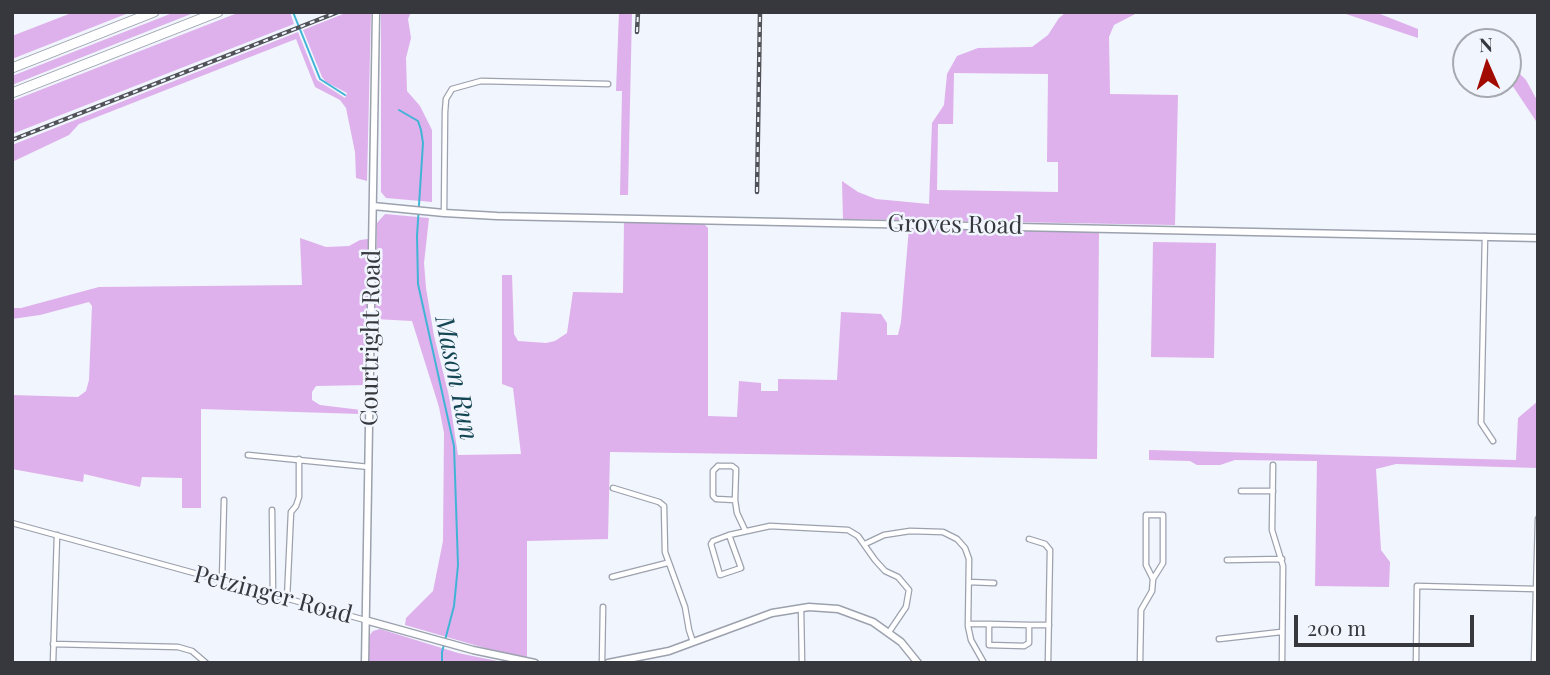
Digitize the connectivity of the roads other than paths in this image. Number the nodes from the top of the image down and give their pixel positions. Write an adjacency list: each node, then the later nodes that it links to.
1 (154, 12): 4 (highway)
2 (218, 12): 6 (highway)
3 (376, 12): 7 (street, Courtright Road)
4 (12, 68)
5 (608, 84): 8 (street)
6 (12, 93)
7 (373, 206): 8 (street, Groves Road); 15 (street, Courtright Road)
8 (444, 213): 9 (street, Groves Road)
9 (1485, 236): 10 (street, Groves Road); 11 (street)
10 (1538, 238)
11 (1493, 441)
12 (248, 456): 13 (street)
13 (299, 459): 15 (street); 39 (street)
14 (1273, 466): 18 (street)
15 (369, 467): 42 (street, Courtright Road)
16 (614, 488): 31 (street)
17 (1241, 491): 18 (street)
18 (1273, 491): 29 (street)
19 (224, 500): 34 (street)
20 (735, 500): 20 (street); 24 (street)
21 (272, 510): 38 (street)
22 (1538, 519): 37 (street)
23 (12, 523): 26 (street, Petzinger Road)
24 (744, 530): 25 (street); 28 (street)
25 (729, 535): 25 (street)
26 (57, 536): 34 (street, Petzinger Road); 51 (street)
27 (1029, 539): 46 (street)
28 (865, 544): 35 (street); 47 (street)
29 (1282, 559): 30 (street); 48 (street)
30 (1227, 560)
31 (667, 563): 32 (street); 50 (street)
32 (612, 578)
33 (1153, 579): 33 (street); 63 (street)
34 (222, 581): 38 (street, Petzinger Road)
35 (969, 582): 36 (street); 43 (street)
36 (994, 583)
37 (1536, 589): 65 (street); 66 (street)
38 (273, 595): 39 (street, Petzinger Road)
39 (287, 599): 42 (street, Petzinger Road)
40 (603, 607): 57 (street)
41 (801, 607): 47 (street); 50 (street); 59 (street)
42 (365, 620): 55 (street, Courtright Road); 56 (street, Petzinger Road)
43 (968, 624): 44 (street); 61 (street)
44 (989, 624): 45 (street); 45 (street)
45 (1029, 625): 46 (street)
46 (1049, 625): 62 (street)
47 (889, 632): 60 (street)
48 (1280, 632): 49 (street); 64 (street)
49 (1219, 639)
50 (694, 642): 52 (street)
51 (53, 644): 53 (street); 54 (street)
52 (633, 661): 58 (street)
53 (52, 663)
54 (205, 663)
55 (365, 663)
56 (535, 663)
57 (602, 663)
58 (608, 663)
59 (802, 663)
60 (918, 663)
61 (984, 663)
62 (1048, 663)
63 (1140, 663)
64 (1282, 663)
65 (1416, 663)
66 (1534, 663)

